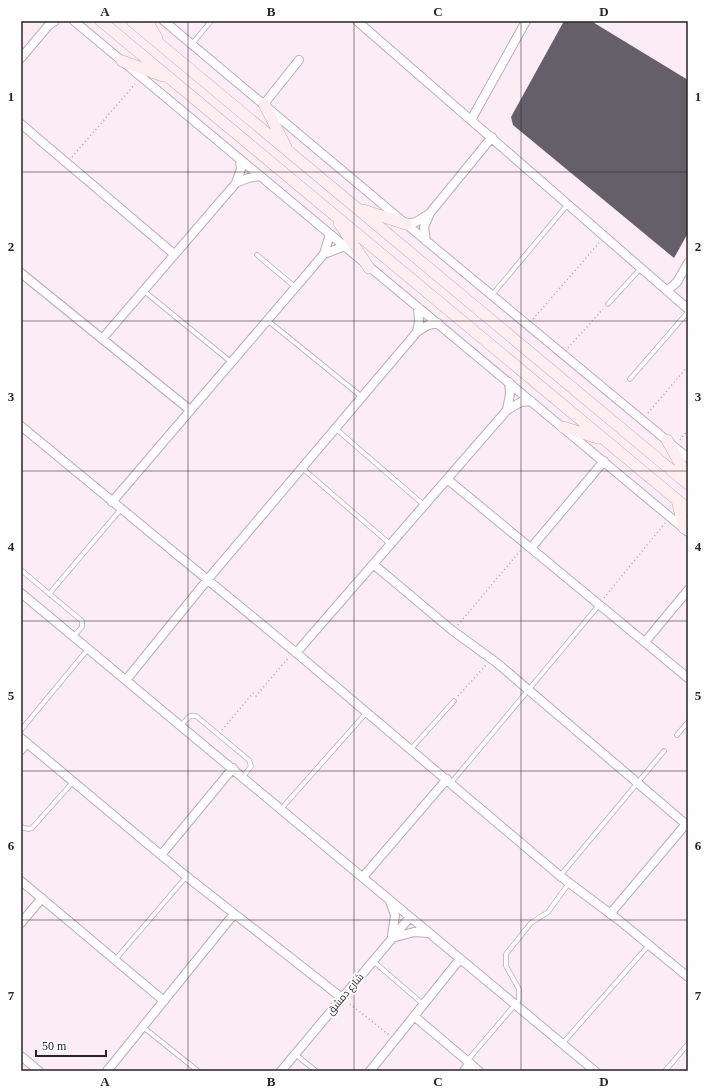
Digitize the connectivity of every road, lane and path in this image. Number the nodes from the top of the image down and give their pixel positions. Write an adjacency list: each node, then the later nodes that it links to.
1 (55, 21): 10 (street)
2 (74, 21): 15 (street)
3 (100, 21): 17 (main road)
4 (132, 21): 12 (main road)
5 (147, 21): 12 (main road)
6 (164, 21): 11 (street)
7 (212, 21): 11 (lane)
8 (357, 21): 19 (street)
9 (526, 21): 19 (street)
10 (49, 24): 13 (street)
11 (192, 44): 18 (street)
12 (162, 45): 22 (main road)
13 (21, 58)
14 (299, 60): 18 (street)
15 (122, 61): 16 (street); 17 (main road)
16 (142, 77): 23 (street); 24 (path)
17 (172, 79): 29 (main road)
18 (264, 104): 22 (main road); 31 (street)
19 (471, 120): 21 (street)
20 (21, 124): 24 (street)
21 (492, 137): 27 (street); 30 (street)
22 (288, 151): 28 (main road)
23 (240, 160): 25 (street); 26 (street)
24 (67, 163): 36 (street)
25 (260, 176): 26 (street); 32 (street)
26 (236, 183): 36 (street)
27 (568, 204): 33 (street); 46 (lane)
28 (356, 208): 31 (main road); 77 (main road)
29 (332, 212): 40 (main road); 70 (main road)
30 (430, 214): 31 (street); 34 (street)
31 (406, 224): 34 (street)
32 (330, 234): 35 (street); 37 (street)
33 (605, 236): 41 (street); 53 (path)
34 (426, 241): 46 (street)
35 (345, 246): 37 (street); 40 (street)
36 (174, 254): 44 (street)
37 (324, 254): 43 (street)
38 (257, 255): 43 (lane)
39 (688, 263): 45 (street)
40 (369, 268): 48 (street)
41 (641, 268): 45 (street); 47 (lane)
42 (21, 273): 55 (street)
43 (296, 287): 51 (street)
44 (144, 291): 55 (street); 57 (lane)
45 (667, 291): 49 (street)
46 (492, 295): 53 (street)
47 (608, 304): 56 (path)
48 (418, 307): 52 (street); 54 (street)
49 (688, 309)
50 (688, 312): 59 (lane)
51 (267, 320): 57 (street); 61 (lane)
52 (438, 324): 54 (street); 60 (street)
53 (528, 325): 56 (street)
54 (417, 332): 61 (street)
55 (102, 339): 63 (street)
56 (563, 353): 65 (street)
57 (231, 362): 63 (street)
58 (688, 366): 65 (path)
59 (630, 379)
60 (509, 382): 62 (street); 64 (street)
61 (362, 397): 68 (street)
62 (531, 400): 64 (street); 67 (street)
63 (190, 410): 79 (street)
64 (507, 410): 76 (street)
65 (643, 420): 71 (street)
66 (21, 426): 79 (street)
67 (563, 427): 70 (main road); 73 (street)
68 (336, 429): 74 (street); 80 (lane)
69 (688, 430): 71 (path)
70 (605, 440): 78 (main road)
71 (671, 443): 72 (street); 75 (main road)
72 (688, 458)
73 (604, 461): 83 (street); 86 (street)
74 (302, 468): 85 (lane); 89 (street)
75 (688, 478)
76 (448, 479): 80 (street); 86 (street)
77 (688, 484)
78 (677, 500): 82 (main road); 84 (main road)
79 (112, 502): 81 (street)
80 (425, 505): 85 (street)
81 (121, 509): 89 (street); 92 (lane)
82 (688, 509)
83 (670, 517): 84 (street); 93 (path)
84 (686, 530)
85 (391, 544): 87 (street)
86 (529, 546): 93 (street); 94 (path)
87 (373, 564): 94 (street); 98 (street)
88 (21, 570): 92 (lane)
89 (208, 580): 98 (street); 101 (street)
90 (688, 590): 96 (street)
91 (21, 593): 95 (street)
92 (49, 594): 95 (lane)
93 (599, 605): 96 (street); 102 (lane)
94 (453, 631): 99 (street)
95 (74, 636): 97 (street)
96 (645, 642): 100 (street)
97 (88, 649): 101 (street); 107 (lane)
98 (295, 652): 104 (street); 108 (path)
99 (491, 659): 102 (street); 103 (path)
100 (688, 678)
101 (126, 680): 106 (street)
102 (528, 690): 116 (lane); 118 (street)
103 (454, 701): 111 (lane)
104 (366, 712): 111 (street); 119 (lane)
105 (688, 722): 109 (lane)
106 (181, 725): 108 (lane); 114 (street)
107 (21, 730)
108 (218, 734): 115 (lane)
109 (677, 735)
110 (24, 741): 112 (street); 117 (street)
111 (411, 749): 116 (street)
112 (21, 750)
113 (664, 751): 118 (lane)
114 (233, 768): 115 (street); 122 (street)
115 (243, 777): 119 (street)
116 (449, 781): 124 (street); 125 (street)
117 (72, 782): 121 (lane); 122 (street)
118 (638, 783): 120 (street); 124 (lane)
119 (282, 809): 125 (street)
120 (687, 825): 131 (street)
121 (21, 827)
122 (161, 855): 123 (street)
123 (186, 876): 130 (street); 138 (lane)
124 (560, 876): 127 (street)
125 (363, 877): 129 (street)
126 (21, 881): 128 (street)
127 (569, 883): 131 (street); 144 (lane)
128 (42, 898): 133 (street); 138 (street)
129 (390, 900): 132 (street); 135 (street)
130 (234, 914): 141 (street); 142 (street)
131 (610, 914): 136 (street)
132 (410, 917): 134 (street); 135 (street, شارع دمشق)
133 (21, 923)
134 (429, 932): 135 (street); 137 (street)
135 (392, 938): 139 (street, شارع دمشق)
136 (649, 945): 140 (street); 148 (lane)
137 (460, 958): 143 (street); 144 (street)
138 (115, 960): 142 (street)
139 (373, 961): 141 (street, شارع دمشق); 143 (lane)
140 (688, 977)
141 (342, 998): 147 (path); 150 (street, شارع دمشق)
142 (164, 1001): 146 (street)
143 (423, 1004): 145 (street)
144 (516, 1005): 148 (street); 152 (lane)
145 (414, 1016): 147 (street); 152 (street)
146 (143, 1026): 155 (street); 156 (lane)
147 (395, 1040): 153 (street)
148 (562, 1044): 161 (street)
149 (688, 1044): 162 (lane)
150 (295, 1054): 157 (street, شارع دمشق); 158 (lane)
151 (21, 1056): 154 (street)
152 (469, 1062): 159 (street); 160 (street)
153 (373, 1070)
154 (39, 1071)
155 (107, 1071)
156 (198, 1071)
157 (281, 1071)
158 (316, 1071)
159 (464, 1071)
160 (479, 1071)
161 (595, 1071)
162 (665, 1071)

